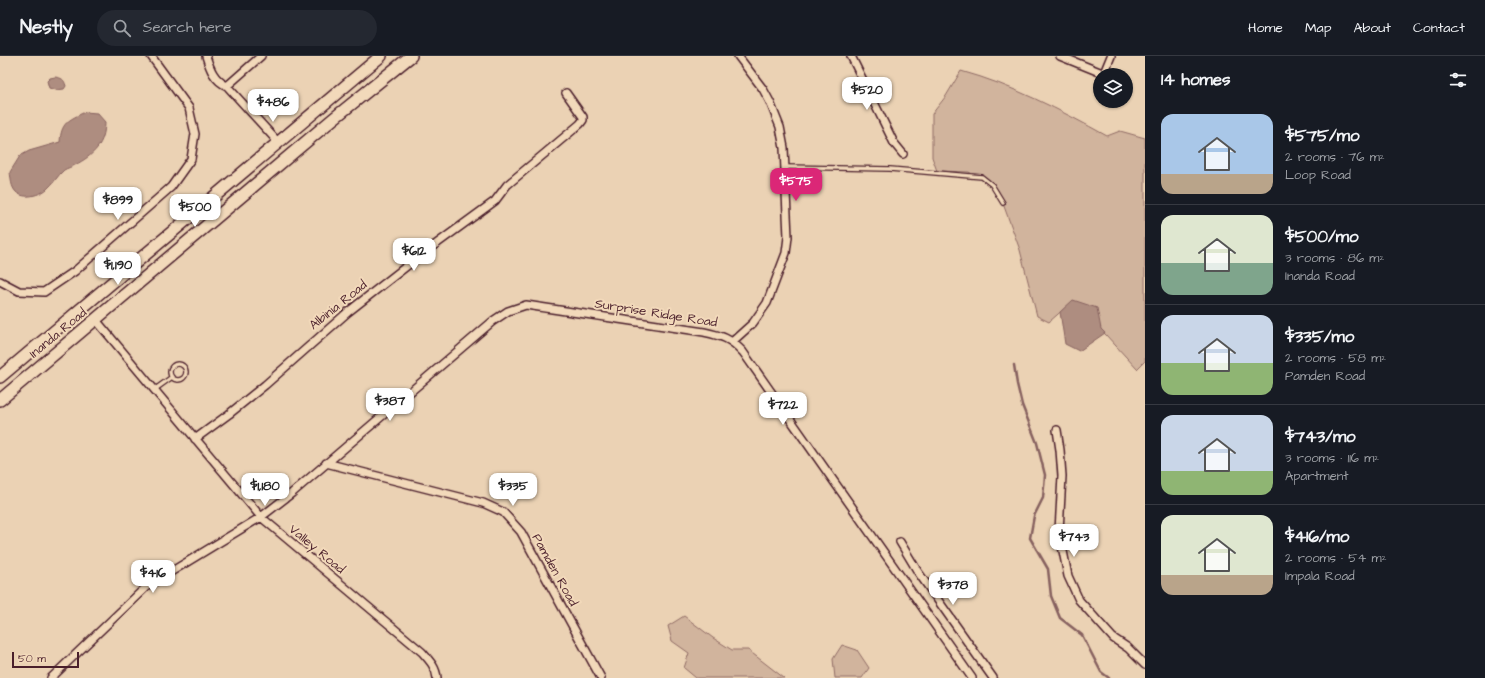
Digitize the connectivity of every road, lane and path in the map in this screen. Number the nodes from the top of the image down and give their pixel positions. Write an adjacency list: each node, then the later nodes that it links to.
1 (151, 56): 18 (street)
2 (206, 56): 12 (street)
3 (261, 56): 12 (street)
4 (382, 56): 14 (main road, Inanda Road)
5 (738, 56): 16 (street)
6 (851, 56): 15 (street)
7 (1060, 56): 11 (street)
8 (1111, 56): 10 (street)
9 (409, 57): 19 (main road, Inanda Road)
10 (1108, 68)
11 (1093, 69)
12 (227, 86): 14 (street)
13 (566, 93): 26 (street, Albinia Road)
14 (278, 142): 21 (main road, Inanda Road)
15 (903, 154)
16 (785, 166): 17 (lane); 20 (street)
17 (1003, 203)
18 (0, 281)
19 (96, 320): 23 (street, Valley Road); 24 (main road, Inanda Road)
20 (733, 341): 27 (street, Surprise Ridge Road); 34 (street, Surprise Ridge Road)
21 (0, 376)
22 (172, 377): 22 (lane); 23 (lane)
23 (154, 390): 26 (street, Valley Road)
24 (0, 400)
25 (1057, 430): 30 (street)
26 (195, 439): 28 (street, Valley Road)
27 (326, 463): 28 (street, Surprise Ridge Road); 33 (street, Pamden Road)
28 (261, 517): 31 (street, Surprise Ridge Road); 32 (street, Valley Road)
29 (900, 542): 35 (street)
30 (1145, 665)
31 (51, 678)
32 (437, 678)
33 (601, 678)
34 (972, 678)
35 (993, 678)

